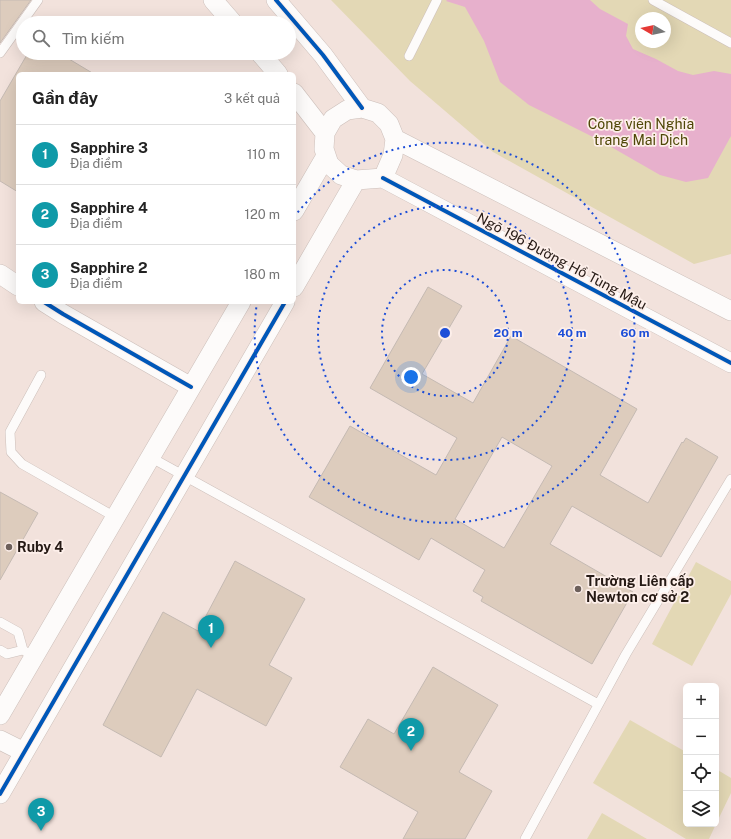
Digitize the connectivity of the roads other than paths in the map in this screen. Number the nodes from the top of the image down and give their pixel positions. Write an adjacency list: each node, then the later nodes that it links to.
1 (38, 0): 6 (lane)
2 (213, 0): 7 (street)
3 (276, 0): 8 (street)
4 (437, 0): 13 (lane)
5 (652, 0): 11 (lane)
6 (27, 16)
7 (227, 16)
8 (290, 16)
9 (296, 23): 17 (street)
10 (16, 31): 12 (lane)
11 (731, 43)
12 (0, 53)
13 (409, 56)
14 (266, 60): 15 (street)
15 (276, 72)
16 (296, 96): 18 (street)
17 (362, 108): 18 (street); 19 (street)
18 (325, 133): 20 (street)
19 (395, 139): 21 (street); 30 (street)
20 (326, 156): 22 (street); 23 (street)
21 (383, 178): 22 (street); 31 (street, Ngõ 196 Đường Hồ Tùng Mậu)
22 (356, 180): 25 (street)
23 (296, 208)
24 (0, 274): 26 (street)
25 (296, 284)
26 (16, 285)
27 (47, 304): 33 (street)
28 (240, 304): 33 (street)
29 (284, 304): 35 (street)
30 (731, 311)
31 (731, 363)
32 (41, 376): 37 (lane)
33 (191, 387): 34 (street)
34 (150, 458): 35 (lane); 37 (street)
35 (184, 476): 41 (lane); 44 (street)
36 (731, 479): 41 (lane)
37 (115, 517): 40 (street)
38 (0, 622): 40 (lane)
39 (0, 650): 40 (lane)
40 (29, 653): 42 (street)
41 (598, 704): 46 (lane)
42 (0, 715)
43 (0, 740): 44 (street)
44 (24, 752): 45 (street)
45 (0, 794)
46 (525, 839)

